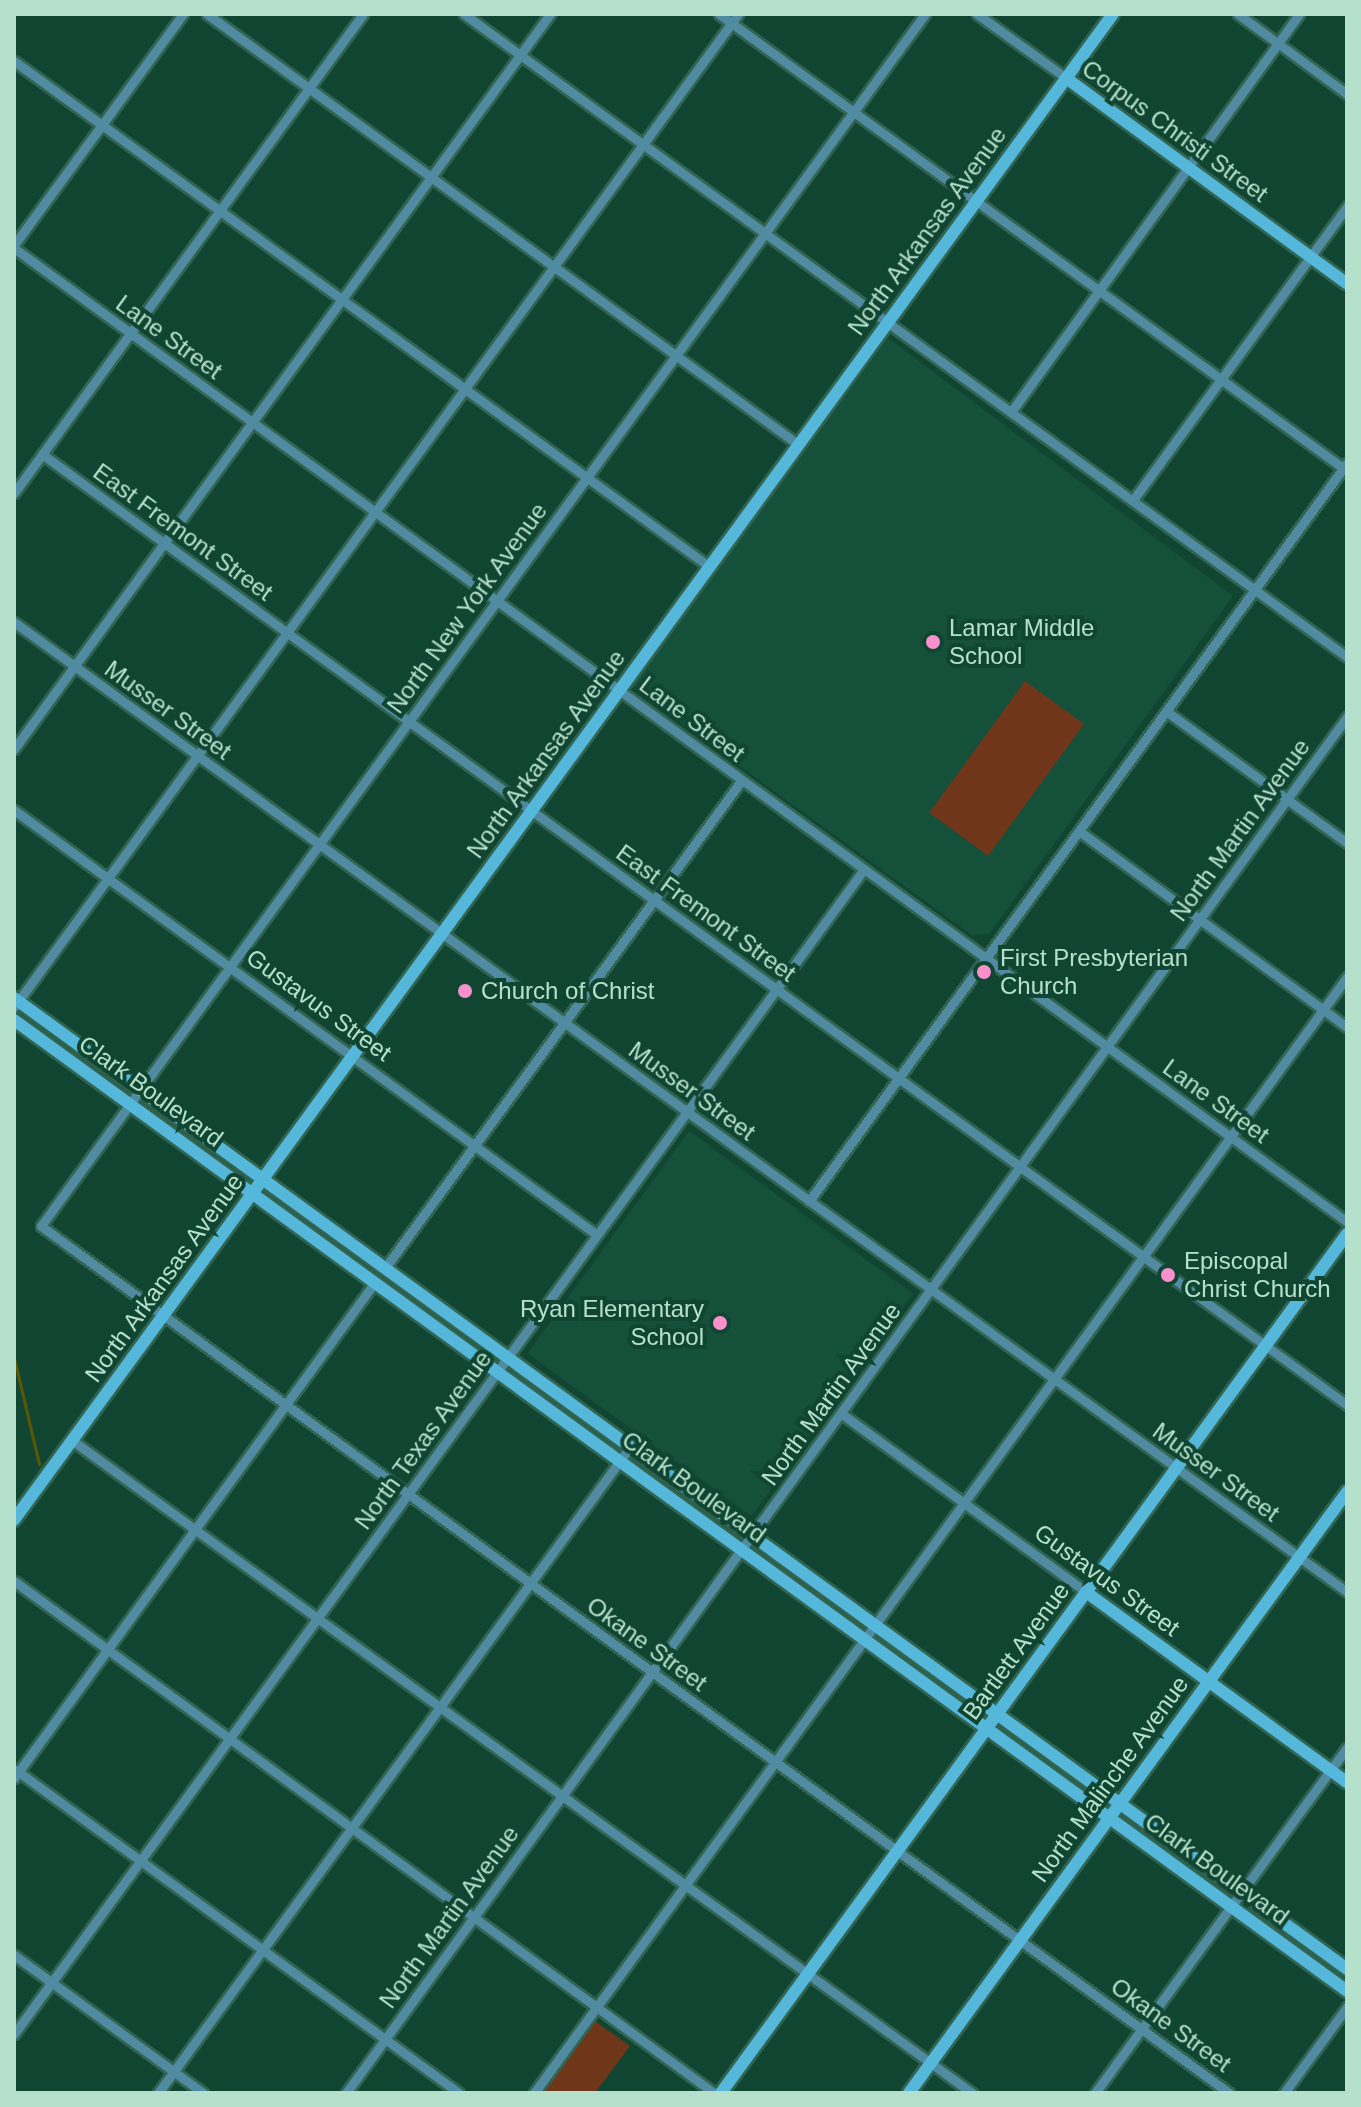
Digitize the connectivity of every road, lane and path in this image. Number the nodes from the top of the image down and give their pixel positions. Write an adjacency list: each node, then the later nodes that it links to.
1 (183, 14): 20 (street)
2 (207, 14): 17 (street)
3 (363, 14): 17 (street)
4 (464, 14): 14 (street)
5 (550, 14): 14 (street)
6 (719, 14): 12 (street)
7 (925, 14): 19 (street, North New York Avenue)
8 (977, 14): 16 (street, Corpus Christi Street)
9 (1113, 14): 16 (main road, North Arkansas Avenue)
10 (1238, 14): 13 (street)
11 (1299, 14): 13 (street)
12 (735, 18): 19 (street); 21 (street)
13 (1278, 43): 18 (street); 22 (street)
14 (520, 55): 21 (street); 23 (street)
15 (14, 61): 20 (street)
16 (1066, 78): 22 (main road, Corpus Christi Street); 24 (main road, North Arkansas Avenue)
17 (309, 89): 23 (street); 26 (street)
18 (1347, 94)
19 (854, 112): 24 (street); 27 (street, North New York Avenue)
20 (103, 125): 26 (street); 28 (street)
21 (643, 144): 27 (street); 30 (street)
22 (1188, 168): 29 (main road, Corpus Christi Street); 32 (street)
23 (431, 178): 30 (street); 33 (street)
24 (976, 201): 32 (street); 34 (main road, North Arkansas Avenue)
25 (1347, 206): 29 (street)
26 (220, 210): 33 (street); 35 (street)
27 (765, 233): 34 (street); 36 (street, North New York Avenue)
28 (14, 247): 35 (street, Lane Street)
29 (1310, 257): 31 (main road, Corpus Christi Street); 37 (street)
30 (554, 267): 36 (street); 38 (street)
31 (1347, 284)
32 (1099, 290): 37 (street); 39 (street)
33 (342, 300): 38 (street); 40 (street)
34 (888, 322): 39 (street); 41 (main road, North Arkansas Avenue)
35 (131, 333): 40 (street, Lane Street); 42 (street)
36 (676, 355): 41 (street); 44 (street, North New York Avenue)
37 (1221, 379): 43 (street); 46 (street)
38 (464, 389): 44 (street); 47 (street)
39 (1011, 412): 46 (street)
40 (253, 422): 47 (street, Lane Street); 48 (street)
41 (799, 445): 49 (main road, North Arkansas Avenue)
42 (42, 454): 45 (street); 48 (street, East Fremont Street)
43 (1346, 468): 50 (street)
44 (586, 478): 49 (street); 51 (street, North New York Avenue)
45 (14, 493)
46 (1133, 500): 50 (street)
47 (375, 512): 51 (street, Lane Street); 53 (street)
48 (164, 543): 53 (street, East Fremont Street); 55 (street)
49 (710, 567): 56 (main road, North Arkansas Avenue)
50 (1255, 590): 54 (street); 57 (street)
51 (497, 601): 56 (street, Lane Street); 59 (street, North New York Avenue)
52 (14, 622): 55 (street, Musser Street)
53 (287, 633): 59 (street, East Fremont Street); 61 (street)
54 (1347, 657)
55 (75, 666): 60 (street); 61 (street, Musser Street)
56 (620, 690): 62 (street, Lane Street); 65 (main road, North Arkansas Avenue)
57 (1166, 711): 63 (street); 66 (street)
58 (1347, 717): 63 (street, North Martin Avenue)
59 (409, 722): 65 (street, East Fremont Street); 68 (street, North New York Avenue)
60 (14, 749)
61 (197, 756): 68 (street, Musser Street); 70 (street)
62 (741, 781): 69 (street, Lane Street); 71 (street)
63 (1287, 799): 67 (street); 72 (street, North Martin Avenue)
64 (14, 810): 70 (street, Gustavus Street)
65 (532, 811): 71 (street, East Fremont Street); 73 (main road, North Arkansas Avenue)
66 (1079, 831): 72 (street); 74 (street)
67 (1347, 843)
68 (319, 844): 73 (street, Musser Street); 75 (street, North New York Avenue)
69 (864, 869): 74 (street, Lane Street); 77 (street, North Texas Avenue)
70 (108, 878): 75 (street, Gustavus Street); 78 (street)
71 (654, 900): 77 (street, East Fremont Street); 81 (street)
72 (1200, 918): 79 (street); 83 (street, North Martin Avenue)
73 (442, 934): 81 (street, Musser Street); 84 (main road, North Arkansas Avenue)
74 (986, 958): 83 (street, Lane Street); 85 (street)
75 (230, 967): 84 (street, Gustavus Street); 86 (street, North New York Avenue)
76 (1347, 977): 79 (street)
77 (776, 989): 85 (street, East Fremont Street); 88 (street, North Texas Avenue)
78 (15, 1002): 86 (main road, Clark Boulevard)
79 (1324, 1009): 82 (street); 89 (street)
80 (14, 1020): 87 (main road, Clark Boulevard)
81 (565, 1023): 88 (street, Musser Street); 90 (street)
82 (1347, 1027)
83 (1109, 1047): 89 (street, Lane Street); 91 (street, North Martin Avenue)
84 (353, 1057): 90 (street, Gustavus Street); 92 (main road, North Arkansas Avenue)
85 (899, 1078): 91 (street, East Fremont Street); 94 (street)
86 (140, 1090): 87 (street, North New York Avenue); 92 (main road, Clark Boulevard)
87 (130, 1104): 93 (main road, Clark Boulevard); 96 (street, North New York Avenue)
88 (687, 1112): 94 (street, Musser Street); 98 (street, North Texas Avenue)
89 (1231, 1136): 95 (street, Lane Street); 99 (street)
90 (475, 1146): 98 (street, Gustavus Street); 100 (street)
91 (1021, 1167): 99 (street, East Fremont Street); 102 (street, North Martin Avenue)
92 (263, 1179): 93 (main road, North Arkansas Avenue); 100 (main road, Clark Boulevard)
93 (253, 1193): 101 (main road, Clark Boulevard); 103 (main road, North Arkansas Avenue)
94 (809, 1201): 102 (street, Musser Street)
95 (1347, 1222)
96 (41, 1226): 103 (street, Okane Street)
97 (1347, 1234): 104 (main road, Bartlett Avenue)
98 (597, 1235): 105 (street, North Texas Avenue)
99 (1143, 1257): 104 (street, East Fremont Street); 107 (street)
100 (385, 1268): 105 (main road, Clark Boulevard)
101 (375, 1282): 106 (main road, Clark Boulevard); 108 (street)
102 (932, 1290): 107 (street, Musser Street); 110 (street, North Martin Avenue)
103 (164, 1316): 108 (street, Okane Street); 111 (main road, North Arkansas Avenue)
104 (1266, 1346): 109 (street, East Fremont Street); 114 (main road, Bartlett Avenue)
105 (508, 1358): 106 (street, North Texas Avenue); 112 (main road, Clark Boulevard)
106 (498, 1371): 113 (main road, Clark Boulevard); 116 (street, North Texas Avenue)
107 (1054, 1379): 114 (street, Musser Street); 117 (street)
108 (286, 1405): 116 (street, Okane Street); 119 (street)
109 (1347, 1405)
110 (842, 1414): 117 (street, Gustavus Street); 120 (street, North Martin Avenue)
111 (73, 1441): 118 (main road, North Arkansas Avenue); 119 (street)
112 (630, 1447): 113 (street); 120 (main road, Clark Boulevard)
113 (620, 1460): 121 (main road, Clark Boulevard); 124 (street)
114 (1177, 1468): 122 (street, Musser Street); 125 (main road, Bartlett Avenue)
115 (1347, 1492): 122 (main road, North Malinche Avenue)
116 (408, 1494): 124 (street, Okane Street); 127 (street, North Texas Avenue)
117 (964, 1503): 125 (street, Gustavus Street); 128 (street)
118 (14, 1520)
119 (195, 1529): 127 (street); 130 (street)
120 (752, 1536): 121 (street, North Martin Avenue); 128 (main road, Clark Boulevard)
121 (742, 1550): 129 (main road, Clark Boulevard); 131 (street, North Martin Avenue)
122 (1299, 1557): 126 (street, Musser Street); 132 (main road, North Malinche Avenue)
123 (14, 1581): 130 (street)
124 (530, 1583): 131 (street, Okane Street); 133 (street)
125 (1086, 1592): 132 (main road, Gustavus Street); 134 (main road, Bartlett Avenue)
126 (1347, 1592)
127 (318, 1618): 133 (street); 136 (street, North Texas Avenue)
128 (874, 1625): 129 (street); 134 (main road, Clark Boulevard)
129 (864, 1639): 135 (main road, Clark Boulevard); 138 (street)
130 (107, 1650): 136 (street); 140 (street)
131 (653, 1672): 138 (street, Okane Street); 142 (street, North Martin Avenue)
132 (1209, 1681): 139 (main road, Gustavus Street); 143 (main road, North Malinche Avenue)
133 (440, 1707): 142 (street); 145 (street)
134 (997, 1714): 135 (main road, Bartlett Avenue); 143 (main road, Clark Boulevard)
135 (987, 1728): 144 (main road, Clark Boulevard); 146 (main road, Bartlett Avenue)
136 (229, 1739): 145 (street); 147 (street, North Texas Avenue)
137 (1347, 1748): 139 (street)
138 (775, 1762): 146 (street, Okane Street); 148 (street)
139 (1331, 1770): 141 (main road, Gustavus Street); 149 (street)
140 (15, 1773): 147 (street)
141 (1347, 1782)
142 (563, 1796): 148 (street); 151 (street, North Martin Avenue)
143 (1120, 1804): 144 (main road, North Malinche Avenue); 149 (main road, Clark Boulevard)
144 (1110, 1818): 150 (main road, Clark Boulevard); 152 (main road, North Malinche Avenue)
145 (352, 1828): 151 (street); 153 (street)
146 (897, 1851): 152 (street, Okane Street); 156 (main road, Bartlett Avenue)
147 (141, 1861): 153 (street); 157 (street, North Texas Avenue)
148 (686, 1884): 156 (street); 159 (street)
149 (1241, 1892): 150 (street); 155 (main road, Clark Boulevard)
150 (1231, 1906): 158 (main road, Clark Boulevard); 161 (street)
151 (474, 1918): 159 (street); 163 (street, North Martin Avenue)
152 (1020, 1940): 161 (street, Okane Street); 164 (main road, North Malinche Avenue)
153 (263, 1950): 163 (street); 165 (street)
154 (14, 1955): 157 (street)
155 (1347, 1969)
156 (808, 1973): 164 (street); 172 (main road, Bartlett Avenue)
157 (52, 1983): 162 (street, North Texas Avenue); 165 (street)
158 (1347, 1991)
159 (596, 2007): 170 (street); 171 (street)
160 (1347, 2007): 177 (street)
161 (1142, 2029): 175 (street); 176 (street, Okane Street)
162 (14, 2034)
163 (386, 2039): 168 (street, North Martin Avenue); 169 (street)
164 (931, 2063): 173 (main road, North Malinche Avenue); 174 (street)
165 (174, 2072): 166 (street); 167 (street)
166 (158, 2093)
167 (203, 2093)
168 (346, 2093)
169 (459, 2093)
170 (534, 2093)
171 (714, 2093)
172 (721, 2093)
173 (909, 2093)
174 (972, 2093)
175 (1095, 2093)
176 (1229, 2093)
177 (1284, 2093)

